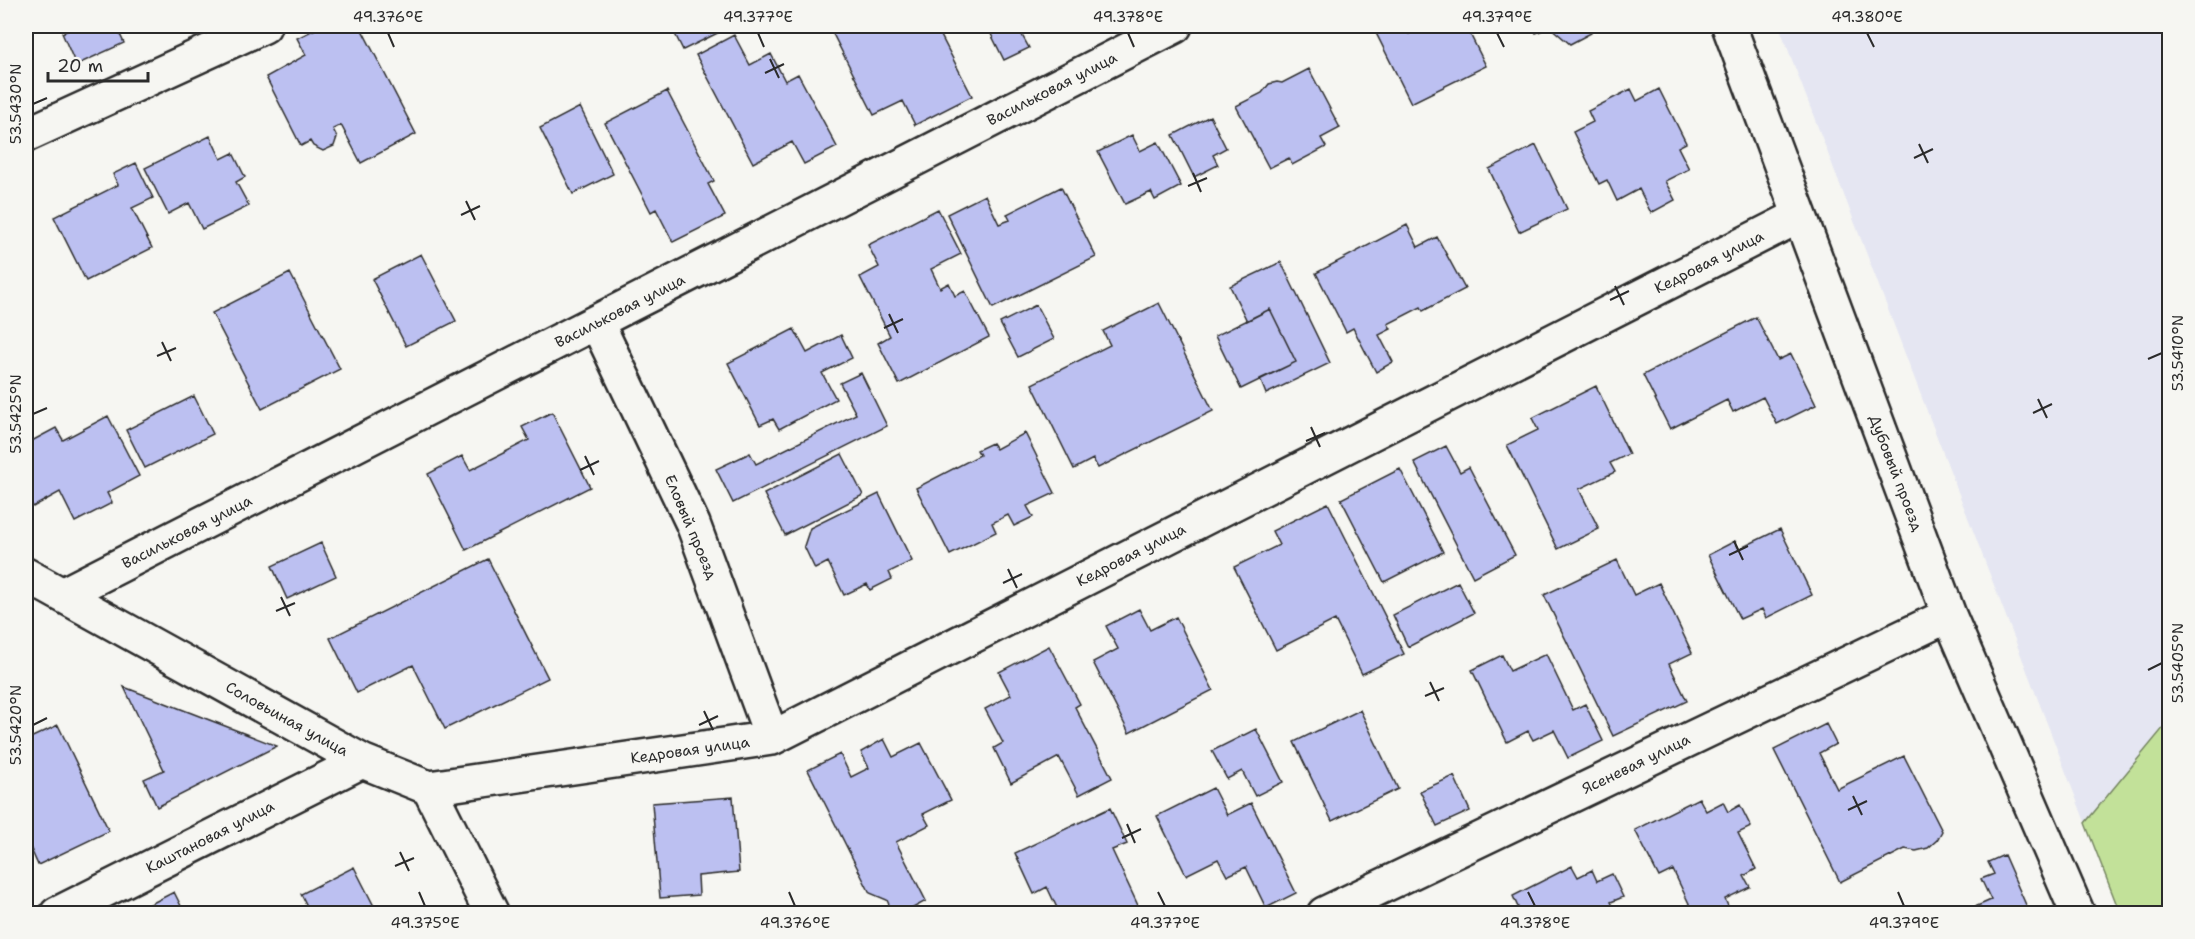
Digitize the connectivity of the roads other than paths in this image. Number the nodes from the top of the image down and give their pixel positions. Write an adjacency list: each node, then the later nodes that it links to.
1 (264, 26): 4 (street)
2 (1175, 26): 6 (street, Васильковая улица)
3 (1729, 26): 5 (street, Дубовый проезд)
4 (26, 135)
5 (1799, 216): 9 (street, Дубовый проезд); 10 (street, Кедровая улица)
6 (597, 323): 8 (street, Васильковая улица); 10 (street, Еловый проезд)
7 (26, 575): 8 (street, Соловьиная улица)
8 (63, 594): 11 (street, Соловьиная улица)
9 (1949, 615): 15 (street, Ясеневая улица); 16 (street, Дубовый проезд)
10 (772, 738): 12 (street, Кедровая улица)
11 (362, 761): 12 (street, Соловьиная улица); 13 (street, Каштановая улица)
12 (429, 788): 14 (street)
13 (57, 914)
14 (492, 914)
15 (1324, 914)
16 (2078, 914)

